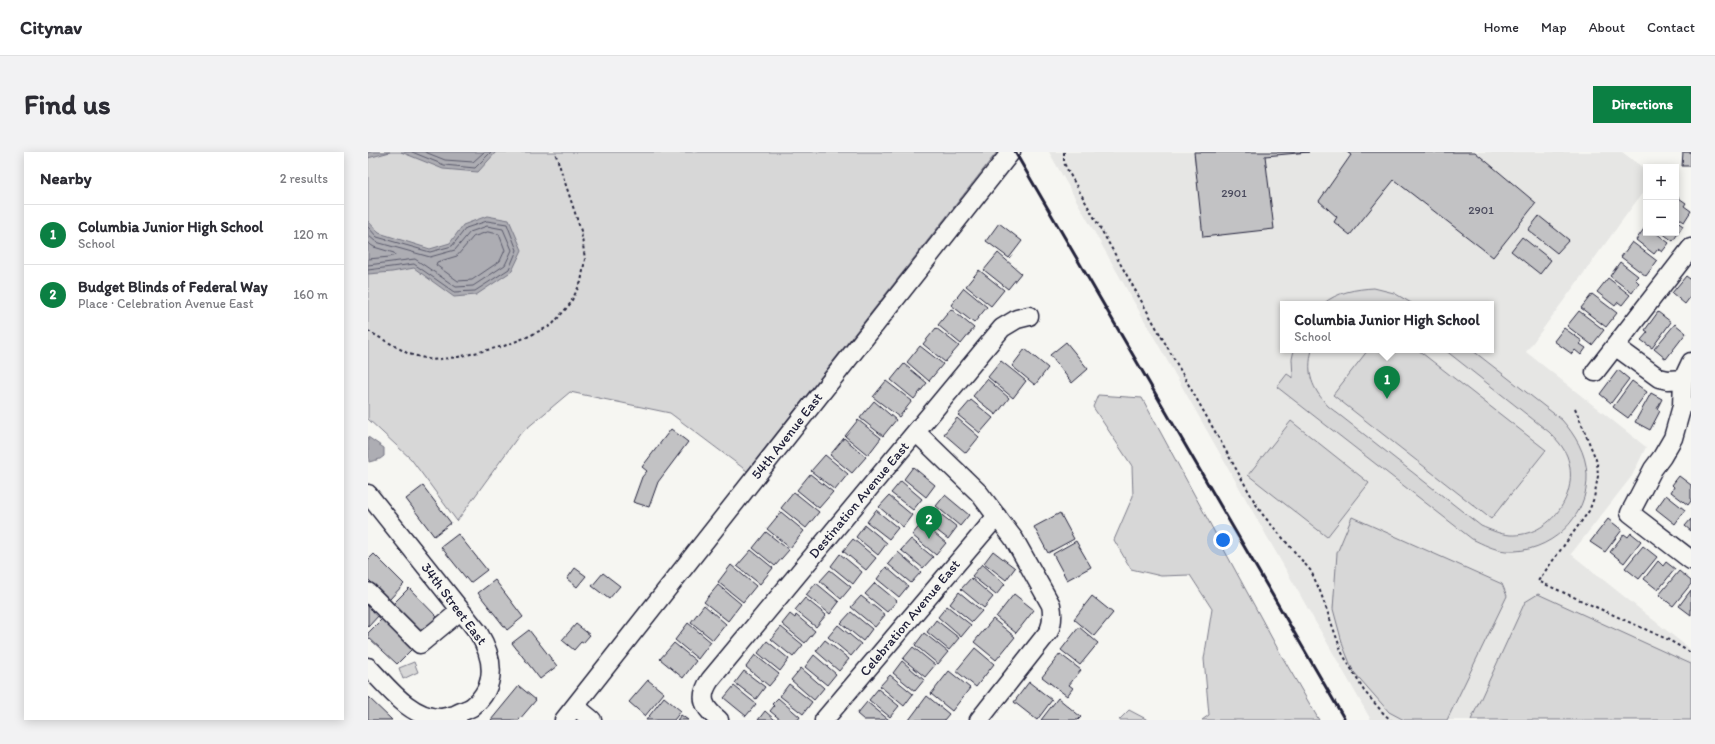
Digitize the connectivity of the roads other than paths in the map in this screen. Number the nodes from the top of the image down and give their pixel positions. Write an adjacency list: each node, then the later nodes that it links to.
1 (1011, 152): 15 (street, 54th Avenue East)
2 (1691, 248): 4 (street)
3 (1029, 316): 8 (street, Destination Avenue East)
4 (1615, 346): 6 (street); 7 (street)
5 (1691, 362): 7 (street)
6 (1595, 372)
7 (1683, 379): 11 (street)
8 (916, 432): 10 (street); 19 (street, Destination Avenue East)
9 (368, 494): 13 (street, 34th Street East)
10 (996, 516): 16 (street); 20 (street, Celebration Avenue East)
11 (1691, 560)
12 (368, 592): 13 (street)
13 (460, 610): 17 (street, 34th Street East)
14 (368, 667): 17 (street)
15 (569, 713): 18 (street)
16 (987, 717)
17 (456, 718)
18 (592, 720)
19 (719, 720)
20 (824, 720)

